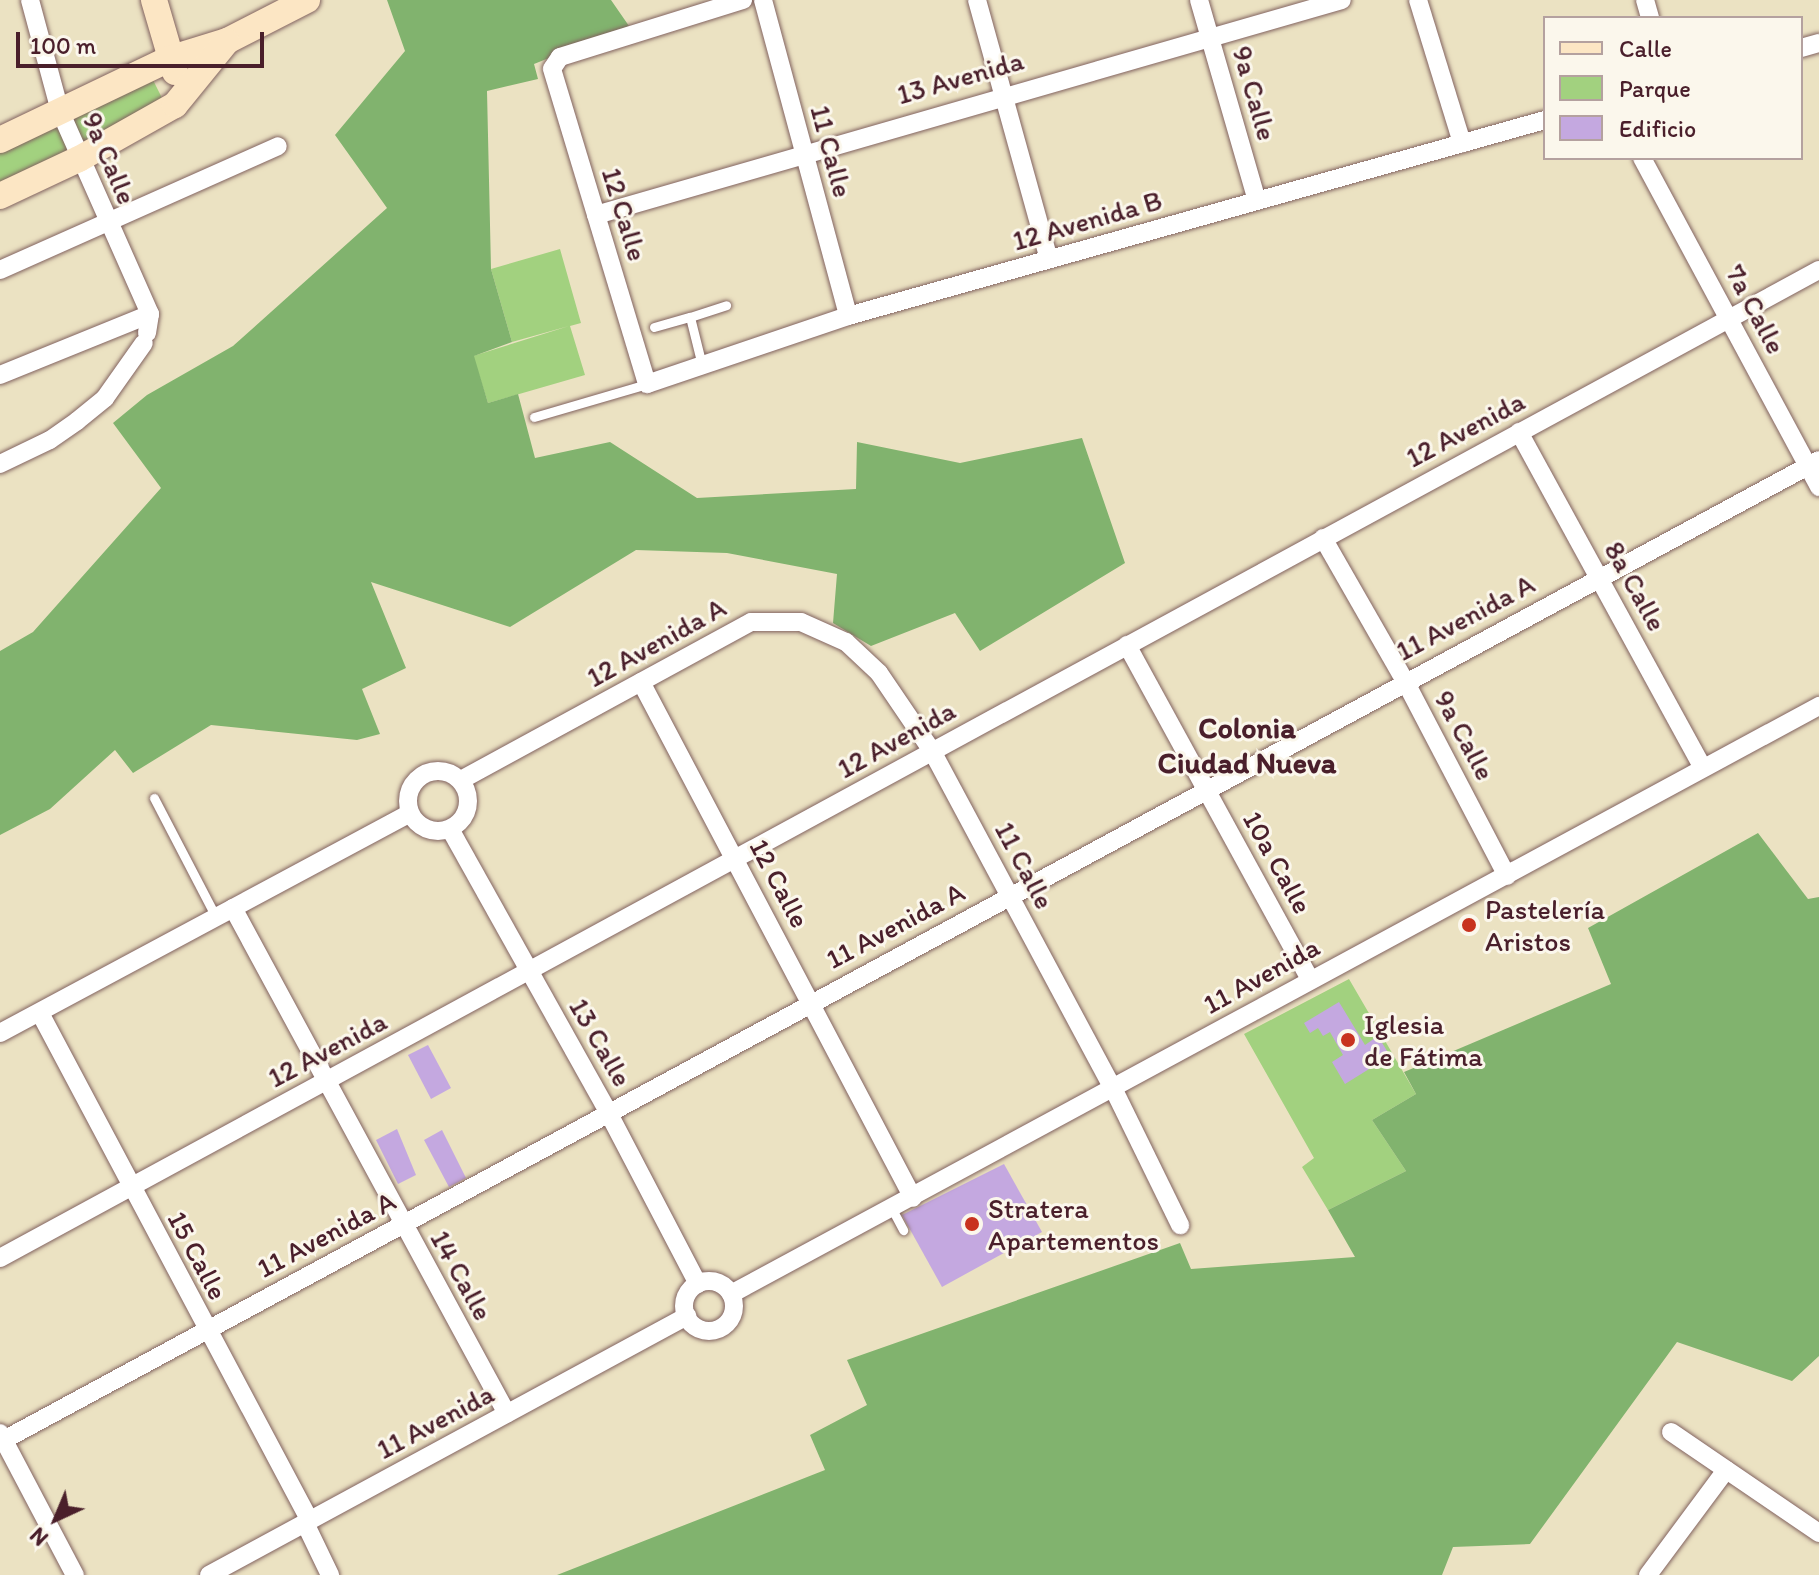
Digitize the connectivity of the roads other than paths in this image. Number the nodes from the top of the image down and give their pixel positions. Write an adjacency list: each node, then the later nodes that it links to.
1 (30, 0): 16 (street, 9a Calle)
2 (154, 0): 13 (street)
3 (307, 0): 12 (street)
4 (743, 0): 10 (street)
5 (763, 0): 21 (street, 11 Calle)
6 (977, 0): 15 (street)
7 (1199, 0): 11 (street, 9a Calle)
8 (1342, 0): 11 (street, 13 Avenida)
9 (1418, 0): 19 (street)
10 (685, 9): 26 (street, 12 Calle)
11 (1210, 38): 15 (street, 13 Avenida); 25 (street, 9a Calle)
12 (227, 41): 13 (street); 14 (street)
13 (169, 59): 14 (street); 16 (street)
14 (185, 93): 22 (street)
15 (1004, 97): 21 (street, 13 Avenida); 28 (street)
16 (60, 111): 18 (street); 22 (street, 9a Calle)
17 (1543, 121): 19 (street, 12 Avenida B)
18 (0, 140)
19 (1462, 143): 25 (street, 12 Avenida B)
20 (278, 146): 27 (street)
21 (804, 155): 26 (street, 13 Avenida); 33 (street, 11 Calle)
22 (79, 159): 24 (street); 27 (street, 9a Calle)
23 (1643, 160): 35 (street, 7a Calle)
24 (0, 196)
25 (1257, 201): 28 (street, 12 Avenida B)
26 (596, 215): 39 (street, 12 Calle)
27 (107, 223): 29 (street); 32 (street, 9a Calle)
28 (1049, 259): 33 (street, 12 Avenida B)
29 (0, 270)
30 (1819, 270): 35 (street, 12 Avenida)
31 (726, 305): 34 (lane)
32 (150, 314): 38 (street); 42 (street)
33 (848, 316): 37 (street, 12 Avenida B)
34 (690, 317): 36 (lane); 37 (lane)
35 (1730, 319): 41 (street, 12 Avenida); 43 (street, 7a Calle)
36 (654, 327)
37 (702, 365): 39 (street, 12 Avenida B)
38 (0, 375)
39 (647, 384): 40 (lane)
40 (534, 417)
41 (1519, 432): 45 (street, 12 Avenida); 46 (street, 8a Calle)
42 (0, 464)
43 (1813, 464): 44 (street, 7a Calle); 46 (street, 11 Avenida A)
44 (1819, 487)
45 (1323, 538): 47 (street, 12 Avenida); 49 (street, 9a Calle)
46 (1600, 577): 49 (street, 11 Avenida A); 53 (street, 8a Calle)
47 (1127, 645): 52 (street, 12 Avenida); 55 (street, 10a Calle)
48 (879, 673): 50 (street, 12 Avenida A); 52 (street, 11 Calle)
49 (1405, 681): 55 (street, 11 Avenida A); 60 (street, 9a Calle)
50 (641, 682): 54 (street, 12 Avenida A); 59 (street, 12 Calle)
51 (1819, 706): 53 (street, 11 Avenida)
52 (932, 751): 59 (street, 12 Avenida); 61 (street, 11 Calle)
53 (1703, 768): 60 (street, 11 Avenida)
54 (461, 780): 57 (street); 58 (street)
55 (1207, 790): 61 (street, 11 Avenida A); 65 (street, 10a Calle)
56 (154, 798): 63 (lane)
57 (410, 813): 58 (street); 62 (street)
58 (450, 829): 64 (street, 13 Calle)
59 (736, 859): 64 (street, 12 Avenida); 66 (street, 12 Calle)
60 (1507, 876): 65 (street, 11 Avenida)
61 (1010, 895): 66 (street, 11 Avenida A); 70 (street, 11 Calle)
62 (233, 908): 63 (street); 69 (street, 14 Calle)
63 (216, 917): 67 (street)
64 (529, 972): 69 (street, 12 Avenida); 71 (street, 13 Calle)
65 (1310, 979): 70 (street, 11 Avenida)
66 (812, 1002): 71 (street, 11 Avenida A); 73 (street, 12 Calle)
67 (40, 1013): 68 (street); 72 (street, 15 Calle)
68 (0, 1033)
69 (326, 1081): 72 (street, 12 Avenida); 75 (street, 14 Calle)
70 (1113, 1088): 73 (street, 11 Avenida); 76 (street, 11 Calle)
71 (608, 1112): 75 (street, 11 Avenida A); 79 (street, 13 Calle)
72 (130, 1188): 78 (street, 12 Avenida); 82 (street, 15 Calle)
73 (913, 1198): 74 (street, 11 Avenida)
74 (892, 1209): 77 (lane); 80 (street, 11 Avenida)
75 (402, 1224): 82 (street, 11 Avenida A); 83 (street, 14 Calle)
76 (1180, 1225)
77 (903, 1230)
78 (0, 1258)
79 (698, 1284): 80 (street); 81 (street)
80 (731, 1294): 81 (street)
81 (687, 1316): 83 (street, 11 Avenida)
82 (206, 1330): 85 (street, 11 Avenida A); 87 (street, 15 Calle)
83 (507, 1414): 87 (street, 11 Avenida)
84 (1671, 1432): 86 (street)
85 (1, 1439): 89 (street)
86 (1726, 1470): 88 (street); 92 (street)
87 (307, 1522): 90 (street, 11 Avenida); 91 (street, 15 Calle)
88 (1819, 1533)
89 (75, 1575)
90 (209, 1575)
91 (330, 1575)
92 (1648, 1575)

